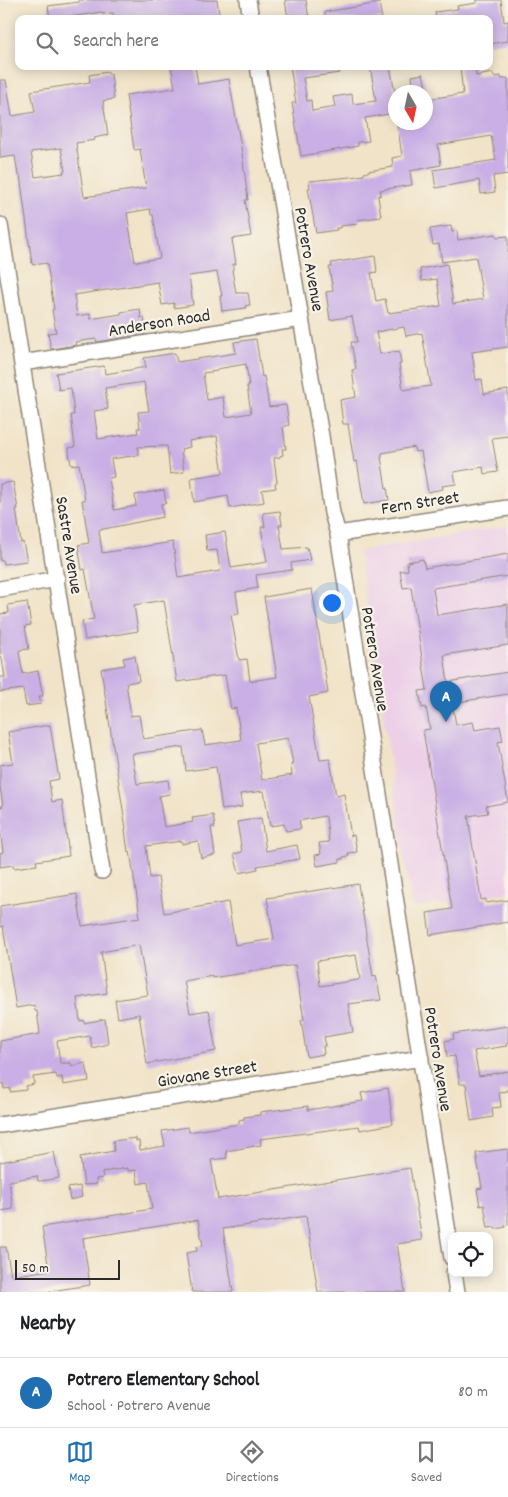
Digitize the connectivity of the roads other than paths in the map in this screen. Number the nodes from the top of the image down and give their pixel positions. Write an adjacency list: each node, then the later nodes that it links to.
1 (248, 0): 2 (street)
2 (250, 15)
3 (259, 70): 5 (street, Potrero Avenue)
4 (0, 225): 6 (street, Sastre Avenue)
5 (301, 319): 6 (street, Anderson Road); 8 (street, Potrero Avenue)
6 (22, 363): 9 (street, Sastre Avenue)
7 (508, 508): 8 (street, Fern Street)
8 (338, 534): 12 (street, Potrero Avenue)
9 (56, 579): 10 (street); 11 (street, Sastre Avenue)
10 (0, 589)
11 (102, 870)
12 (421, 1058): 13 (street, Giovane Street); 14 (street, Potrero Avenue)
13 (0, 1125)
14 (448, 1232)
15 (455, 1277): 16 (street)
16 (457, 1292)

